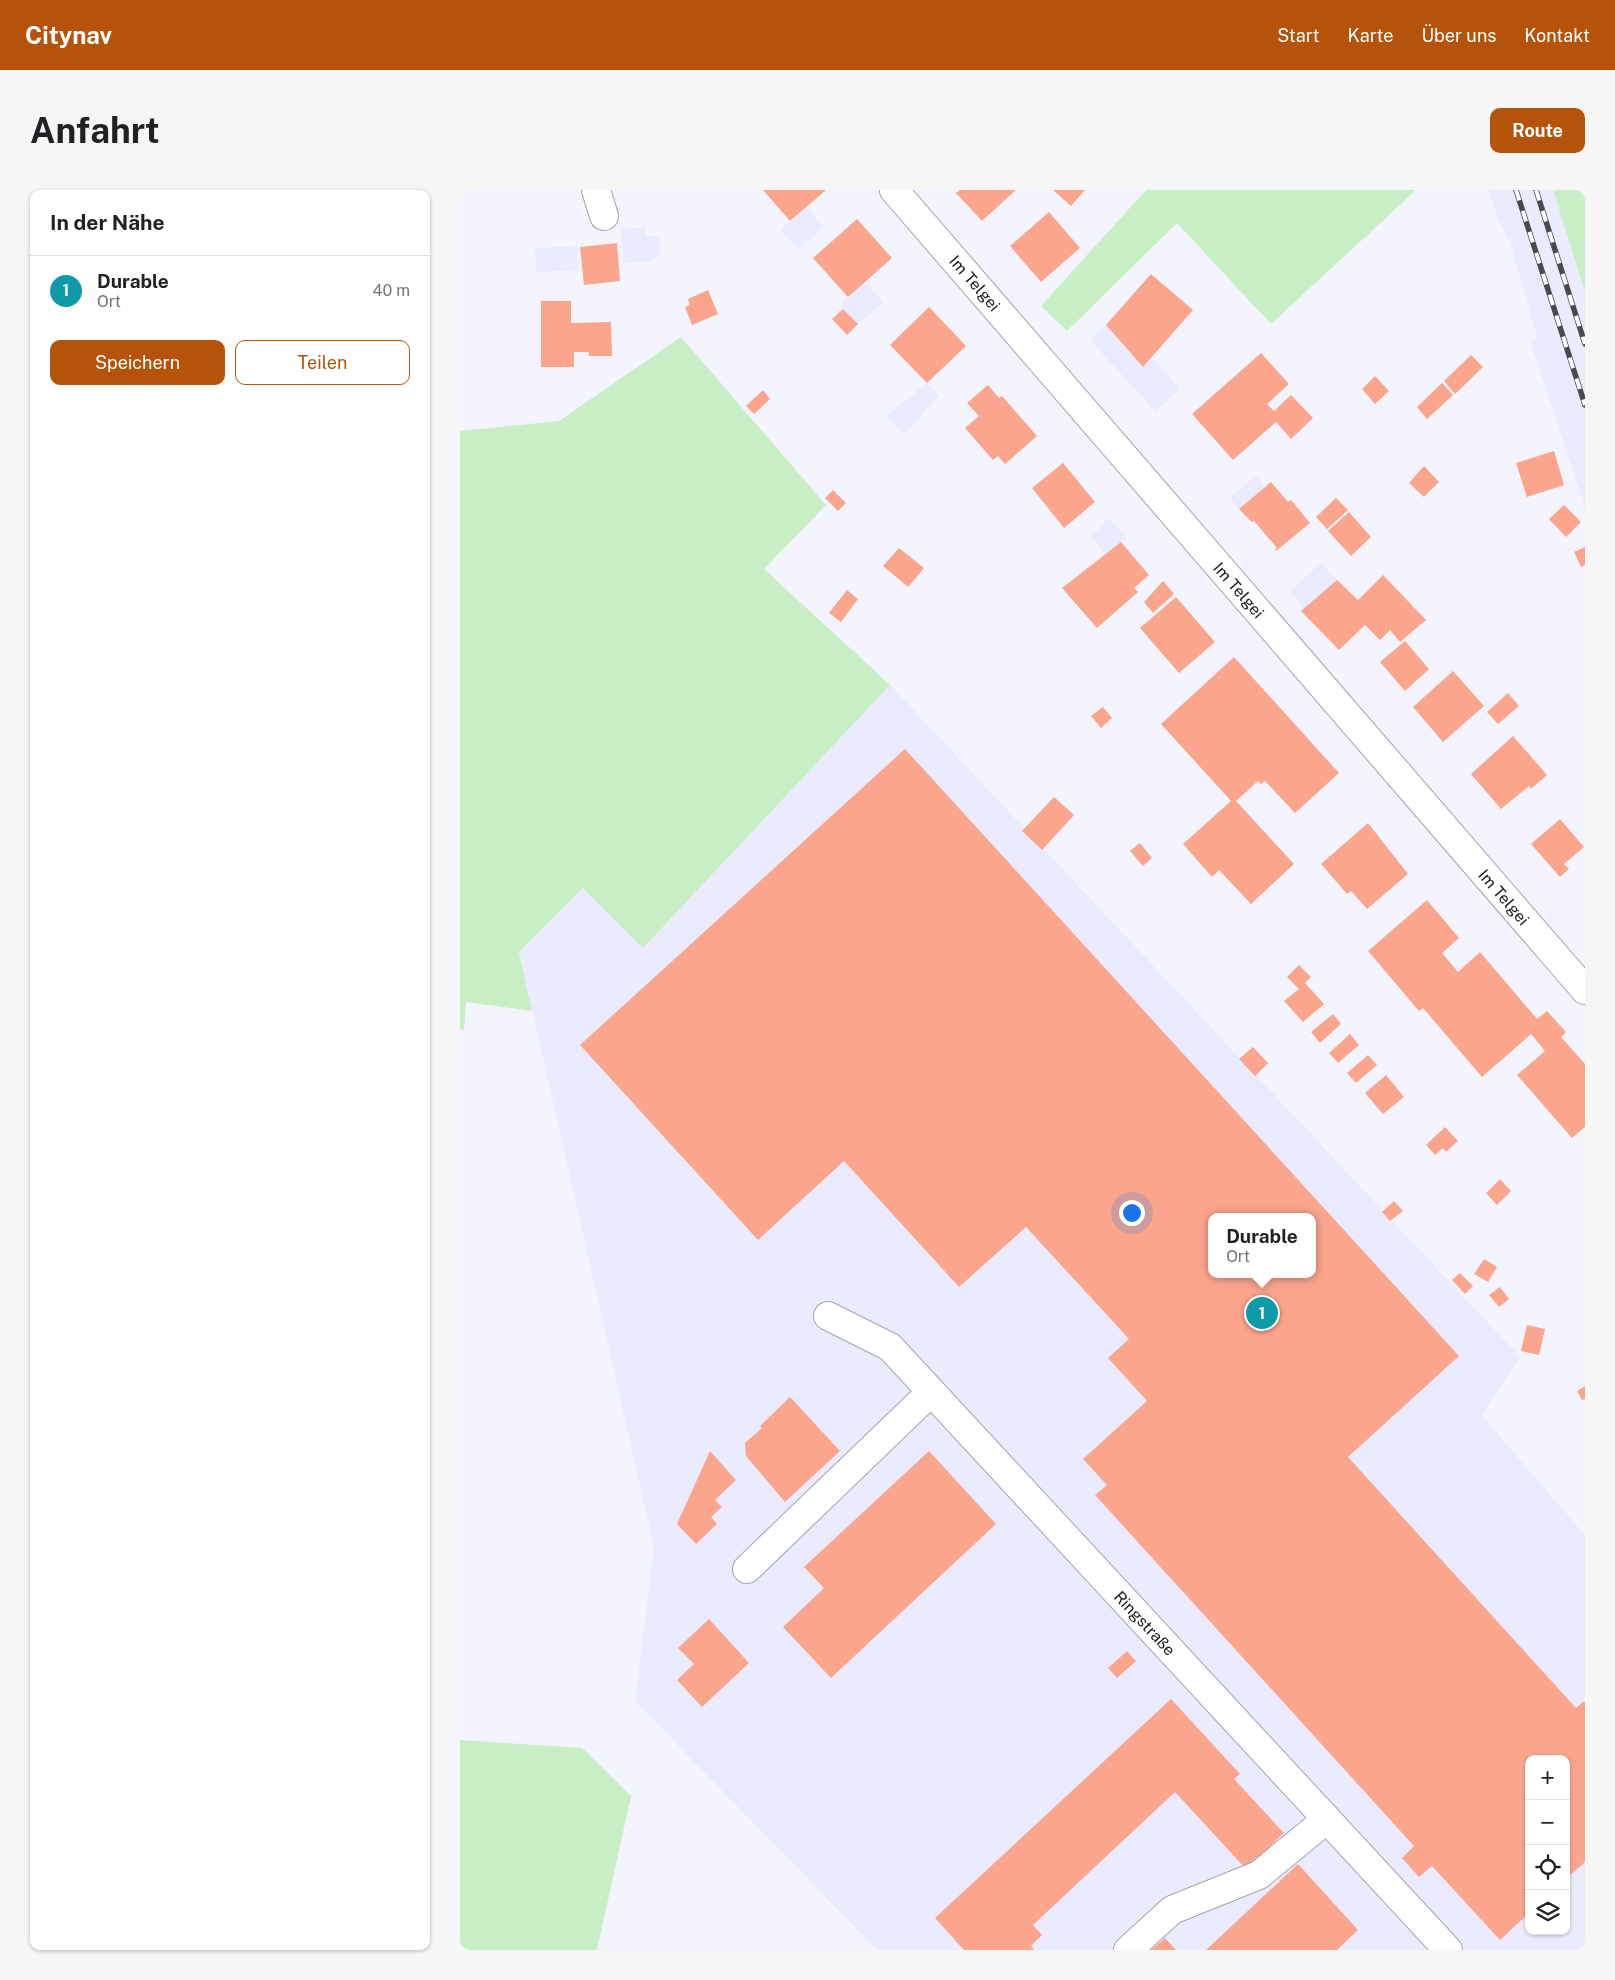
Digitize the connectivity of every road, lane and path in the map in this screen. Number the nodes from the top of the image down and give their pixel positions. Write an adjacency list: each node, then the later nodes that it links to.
1 (596, 190): 3 (street)
2 (894, 190): 4 (street, Im Telgei)
3 (604, 216)
4 (1585, 990)
5 (828, 1316): 6 (street, Ringstraße)
6 (931, 1392): 7 (street); 8 (street, Ringstraße)
7 (747, 1569)
8 (1327, 1819): 9 (street, Ringstraße); 10 (street)
9 (1434, 1944)
10 (1128, 1950)

